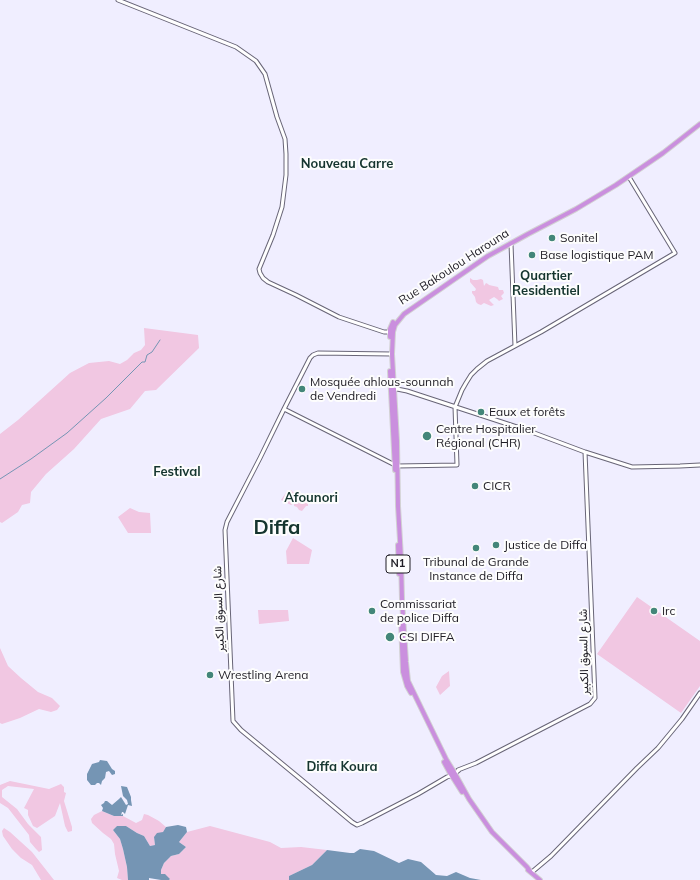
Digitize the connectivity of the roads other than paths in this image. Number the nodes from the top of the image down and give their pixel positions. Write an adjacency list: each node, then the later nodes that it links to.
1 (118, 0): 6 (street)
2 (700, 124): 3 (highway, Rue Bakoulou Harouna)
3 (630, 177): 4 (highway, Rue Bakoulou Harouna); 7 (street)
4 (579, 207): 5 (highway, Rue Bakoulou Harouna); 6 (highway, Rue Bakoulou Harouna)
5 (511, 244): 6 (highway, Rue Bakoulou Harouna); 7 (street)
6 (391, 332): 8 (highway, Rue Bakoulou Harouna)
7 (515, 346): 10 (street)
8 (391, 354): 9 (highway, N1); 11 (street, شارع السوق الكبير)
9 (392, 390): 10 (street); 13 (highway, N1)
10 (455, 407): 12 (street); 13 (street)
11 (284, 409): 13 (street); 16 (street, شارع السوق الكبير)
12 (585, 452): 14 (street); 16 (street, شارع السوق الكبير)
13 (396, 465): 16 (highway, N1)
14 (700, 465)
15 (700, 693): 17 (street)
16 (451, 774): 17 (highway, N1)
17 (531, 872): 18 (highway, N1)
18 (540, 880)

